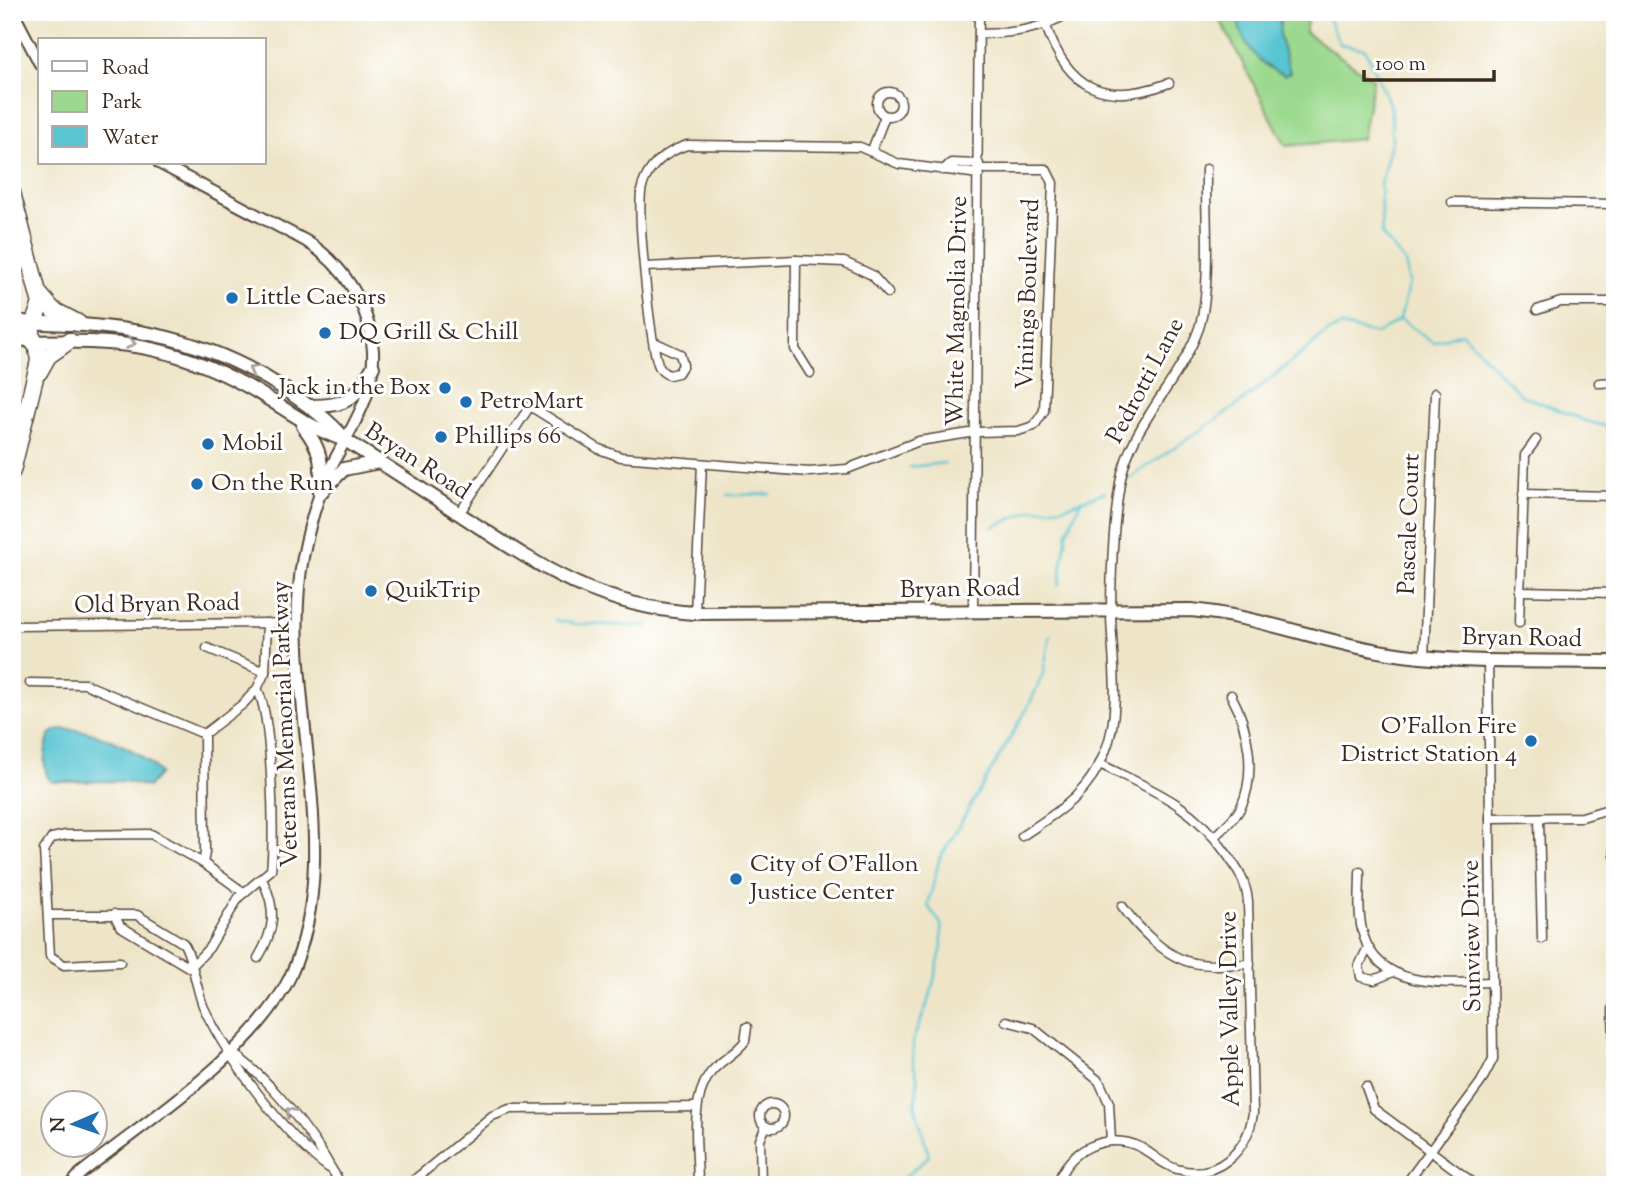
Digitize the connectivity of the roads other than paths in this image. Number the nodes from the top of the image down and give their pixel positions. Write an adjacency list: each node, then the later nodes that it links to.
1 (13, 12): 6 (street)
2 (979, 12): 5 (street, White Magnolia Drive)
3 (1071, 12): 4 (street)
4 (1046, 26): 5 (street); 7 (street)
5 (979, 34): 11 (street, White Magnolia Drive)
6 (38, 60)
7 (1169, 83)
8 (886, 116): 9 (street)
9 (872, 150): 11 (street); 17 (street)
10 (161, 164): 27 (street, Veterans Memorial Parkway)
11 (979, 169): 35 (street, White Magnolia Drive); 35 (street, Vinings Boulevard)
12 (1206, 169): 47 (street, Pedrotti Lane)
13 (12, 194): 19 (highway)
14 (1452, 202): 15 (street)
15 (1615, 204)
16 (796, 260): 17 (street); 18 (street); 28 (street)
17 (645, 267): 26 (street)
18 (888, 293)
19 (40, 295): 22 (highway); 23 (highway)
20 (1615, 302): 21 (street)
21 (1537, 310)
22 (78, 323): 23 (main road, Bryan Road); 33 (main road, Bryan Road, one-way to 22)
23 (27, 328): 24 (main road, Bryan Road); 25 (highway); 29 (highway)
24 (69, 341): 29 (highway); 34 (main road, Bryan Road, one-way to 34)
25 (14, 342)
26 (654, 342): 26 (street)
27 (373, 367): 33 (main road); 36 (street, Veterans Memorial Parkway)
28 (810, 373)
29 (38, 374): 40 (highway)
30 (1615, 382): 31 (street)
31 (1599, 383)
32 (1435, 393): 55 (street, Pascale Court)
33 (310, 406): 36 (main road, Bryan Road)
34 (295, 416): 36 (main road, Bryan Road); 41 (main road)
35 (976, 432): 39 (street); 48 (street, White Magnolia Drive)
36 (345, 440): 38 (main road, Bryan Road); 41 (street, Veterans Memorial Parkway)
37 (1536, 440): 42 (street)
38 (379, 462): 41 (main road); 44 (main road, Bryan Road)
39 (702, 464): 44 (street); 49 (street)
40 (12, 471)
41 (320, 493): 53 (street, Veterans Memorial Parkway)
42 (1523, 494): 43 (street); 45 (street)
43 (1615, 496)
44 (459, 514): 49 (main road, Bryan Road)
45 (1519, 591): 46 (street); 51 (street)
46 (1615, 593)
47 (1111, 610): 48 (main road, Bryan Road); 55 (main road, Bryan Road); 63 (street, Pedrotti Lane)
48 (973, 611): 49 (main road, Bryan Road)
49 (695, 613)
50 (267, 623): 52 (street, Old Bryan Road); 53 (street, Old Bryan Road); 58 (street)
51 (1519, 623)
52 (17, 626)
53 (298, 626): 88 (street, Veterans Memorial Parkway)
54 (207, 648): 58 (street)
55 (1424, 657): 56 (main road, Bryan Road)
56 (1488, 659): 57 (main road, Bryan Road); 65 (street, Sunview Drive)
57 (1615, 662)
58 (265, 672): 60 (street)
59 (30, 683): 62 (street)
60 (257, 689): 62 (street); 72 (street)
61 (1231, 695): 68 (street)
62 (204, 734): 70 (street)
63 (1100, 764): 67 (street, Pedrotti Lane); 68 (street, Apple Valley Drive)
64 (1611, 809): 66 (street); 69 (street)
65 (1490, 818): 66 (street); 84 (street, Sunview Drive)
66 (1539, 818): 77 (street)
67 (1021, 836)
68 (1214, 836): 81 (street, Apple Valley Drive)
69 (1615, 856)
70 (203, 863): 73 (street); 76 (street)
71 (1360, 872): 78 (street)
72 (262, 879): 73 (street); 79 (street)
73 (243, 892): 82 (street)
74 (1122, 906): 81 (street)
75 (114, 914): 76 (street); 82 (street); 82 (street)
76 (48, 915): 80 (street)
77 (1542, 939)
78 (1368, 947): 83 (street); 83 (street)
79 (258, 958)
80 (120, 962)
81 (1250, 964): 93 (street, Apple Valley Drive)
82 (190, 968): 88 (street)
83 (1394, 972): 84 (street)
84 (1493, 982): 94 (street, Sunview Drive)
85 (1613, 1007): 90 (street)
86 (1006, 1021): 93 (street)
87 (747, 1027): 91 (street)
88 (232, 1053): 96 (street, Veterans Memorial Parkway); 97 (street)
89 (1366, 1087): 94 (street)
90 (1615, 1094)
91 (697, 1107): 98 (street); 99 (street)
92 (766, 1126): 100 (street)
93 (1111, 1141): 101 (street)
94 (1430, 1152): 102 (street, Sunview Drive); 103 (street)
95 (1615, 1170): 104 (street)
96 (71, 1185)
97 (342, 1185)
98 (408, 1185)
99 (698, 1185)
100 (761, 1185)
101 (1057, 1185)
102 (1405, 1185)
103 (1476, 1185)
104 (1610, 1185)

